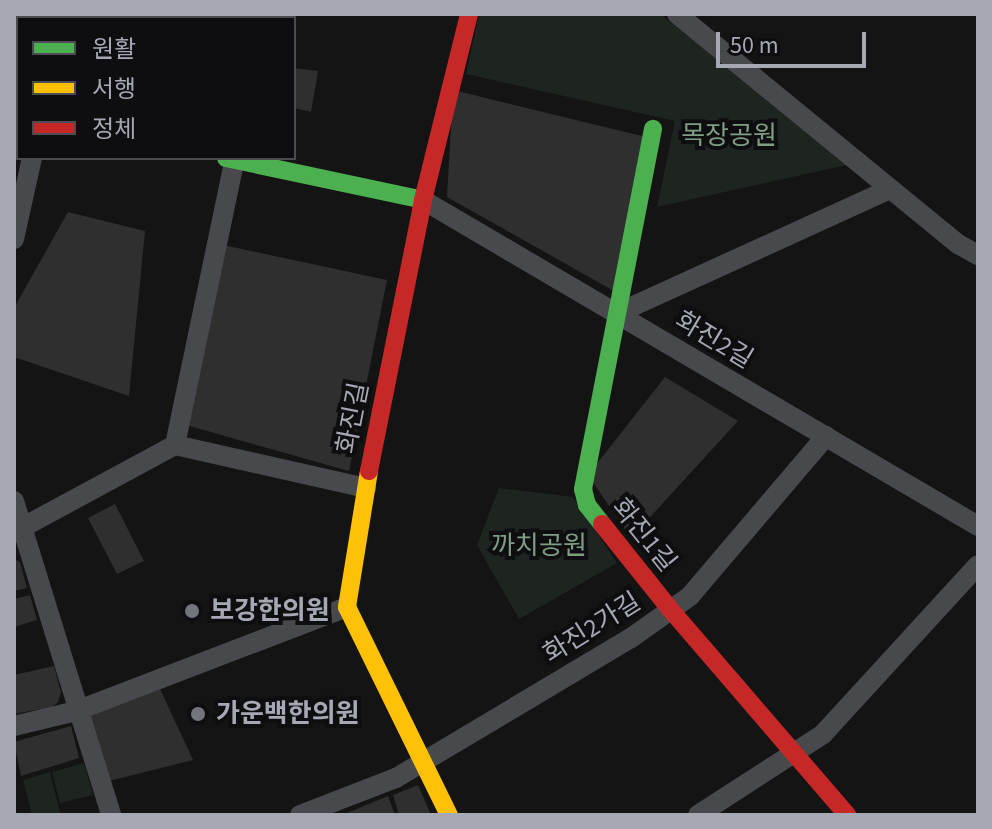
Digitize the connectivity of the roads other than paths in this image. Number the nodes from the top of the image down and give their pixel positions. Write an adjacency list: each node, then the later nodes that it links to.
1 (469, 14): 8 (street, 화진길)
2 (677, 14): 7 (street)
3 (653, 129): 11 (street, 화진1길)
4 (32, 160): 9 (street)
5 (232, 160): 13 (street)
6 (237, 160): 8 (street)
7 (890, 189): 10 (street); 11 (street)
8 (423, 200): 11 (street, 화진2길); 14 (street, 화진길)
9 (14, 239)
10 (978, 255)
11 (618, 313): 12 (street, 화진2길); 20 (street, 화진1길)
12 (826, 436): 16 (street, 화진2길); 20 (street, 화진2가길)
13 (175, 445): 14 (street); 17 (street)
14 (366, 488): 19 (street, 화진길)
15 (14, 501): 17 (street)
16 (978, 526)
17 (18, 531): 21 (street)
18 (978, 565): 23 (street)
19 (347, 607): 21 (street); 24 (street)
20 (670, 609): 23 (street, 화진1길); 24 (street, 화진2가길)
21 (76, 711): 22 (street); 25 (street)
22 (14, 726)
23 (794, 752): 28 (street); 29 (street, 화진1길)
24 (422, 761): 26 (street, 화진2가길); 27 (street)
25 (111, 815)
26 (300, 815)
27 (449, 815)
28 (698, 815)
29 (847, 815)

